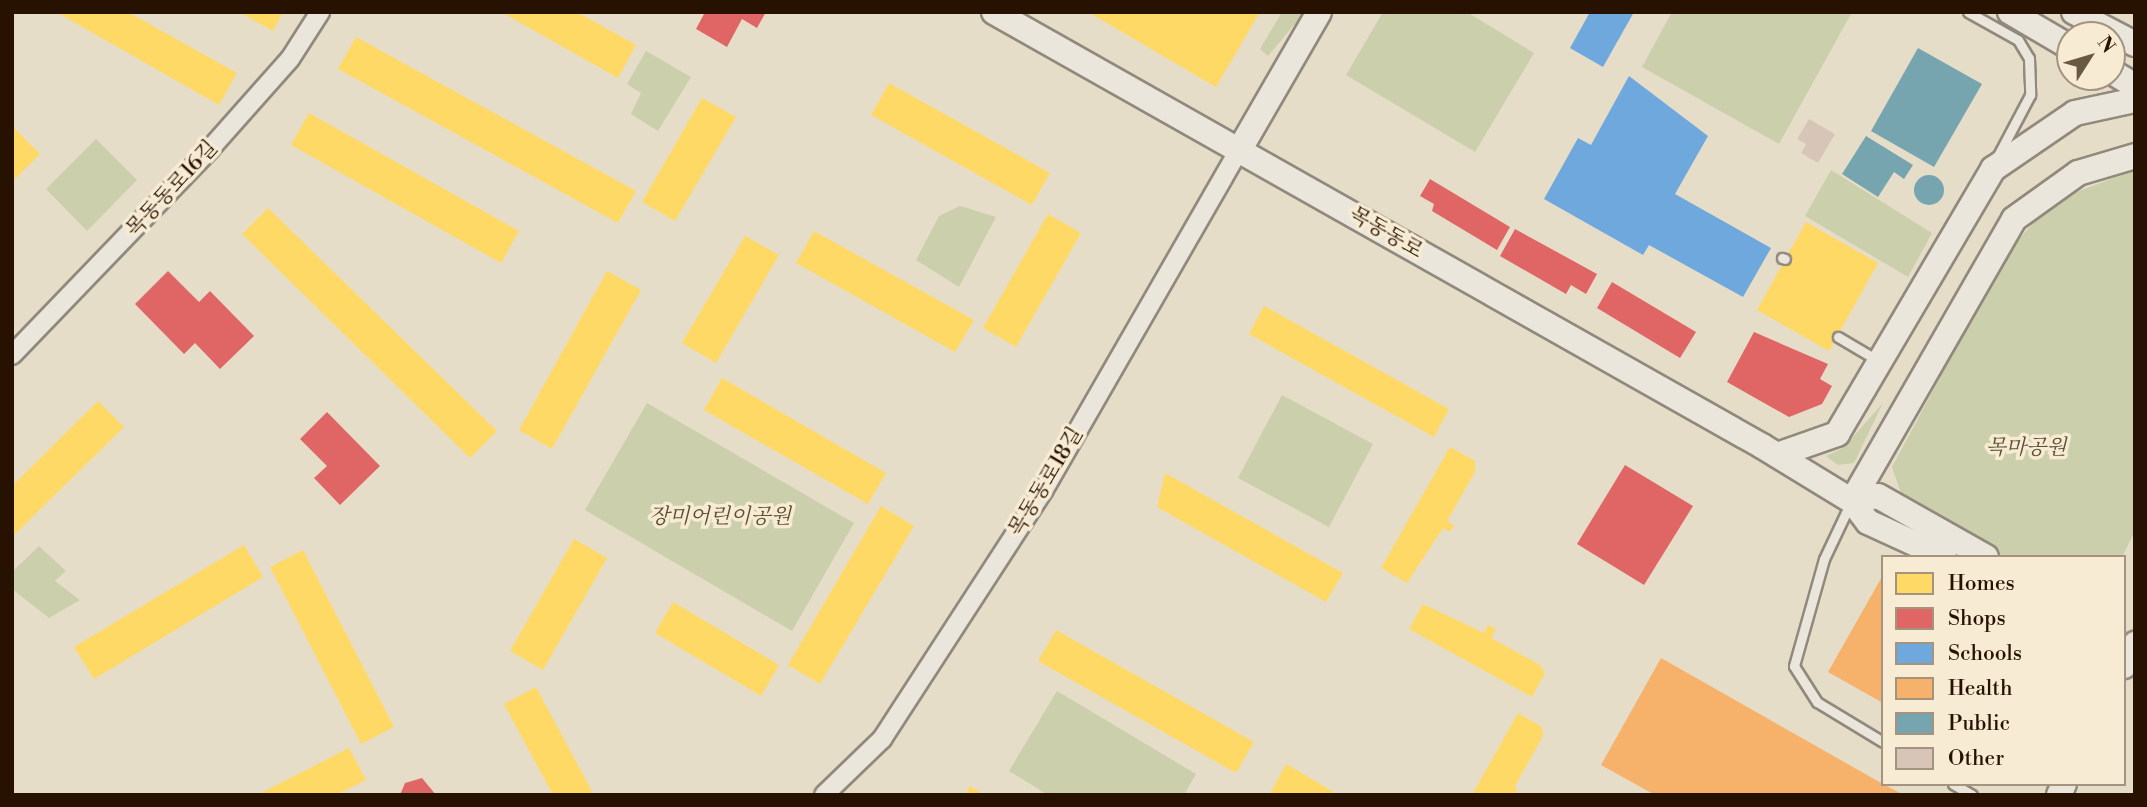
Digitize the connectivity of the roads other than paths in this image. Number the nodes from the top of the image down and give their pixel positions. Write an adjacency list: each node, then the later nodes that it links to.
1 (320, 12): 14 (street, 목동동로16길)
2 (1319, 12): 10 (main road)
3 (1968, 12): 12 (lane)
4 (2010, 12): 7 (main road)
5 (2074, 12): 8 (main road)
6 (1000, 14): 10 (main road, 목동동로)
7 (2056, 39)
8 (2135, 44)
9 (2134, 97): 12 (main road)
10 (1240, 149): 16 (main road, 목동동로); 22 (street, 목동동로18길)
11 (2135, 156): 17 (main road)
12 (1993, 169): 15 (main road)
13 (1838, 337): 15 (lane)
14 (12, 355)
15 (1881, 362): 16 (main road)
16 (1777, 455): 17 (main road, 목동동로)
17 (1852, 501): 18 (main road, 목동동로); 19 (main road); 20 (lane)
18 (1940, 555)
19 (1982, 555)
20 (1881, 741)
21 (1956, 786): 23 (lane)
22 (824, 795)
23 (1972, 795)

